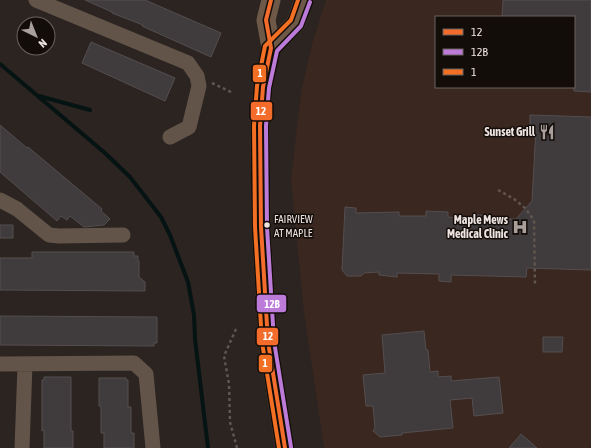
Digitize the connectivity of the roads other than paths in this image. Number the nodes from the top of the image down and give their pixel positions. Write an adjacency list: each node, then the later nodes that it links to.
1 (36, 0): 5 (lane)
2 (271, 0): 4 (main road)
3 (304, 0): 4 (main road)
4 (271, 48): 12 (main road)
5 (170, 137)
6 (0, 200): 7 (lane)
7 (123, 235)
8 (0, 364): 9 (lane)
9 (25, 365): 10 (lane); 11 (lane)
10 (22, 448)
11 (153, 448)
12 (285, 448)

